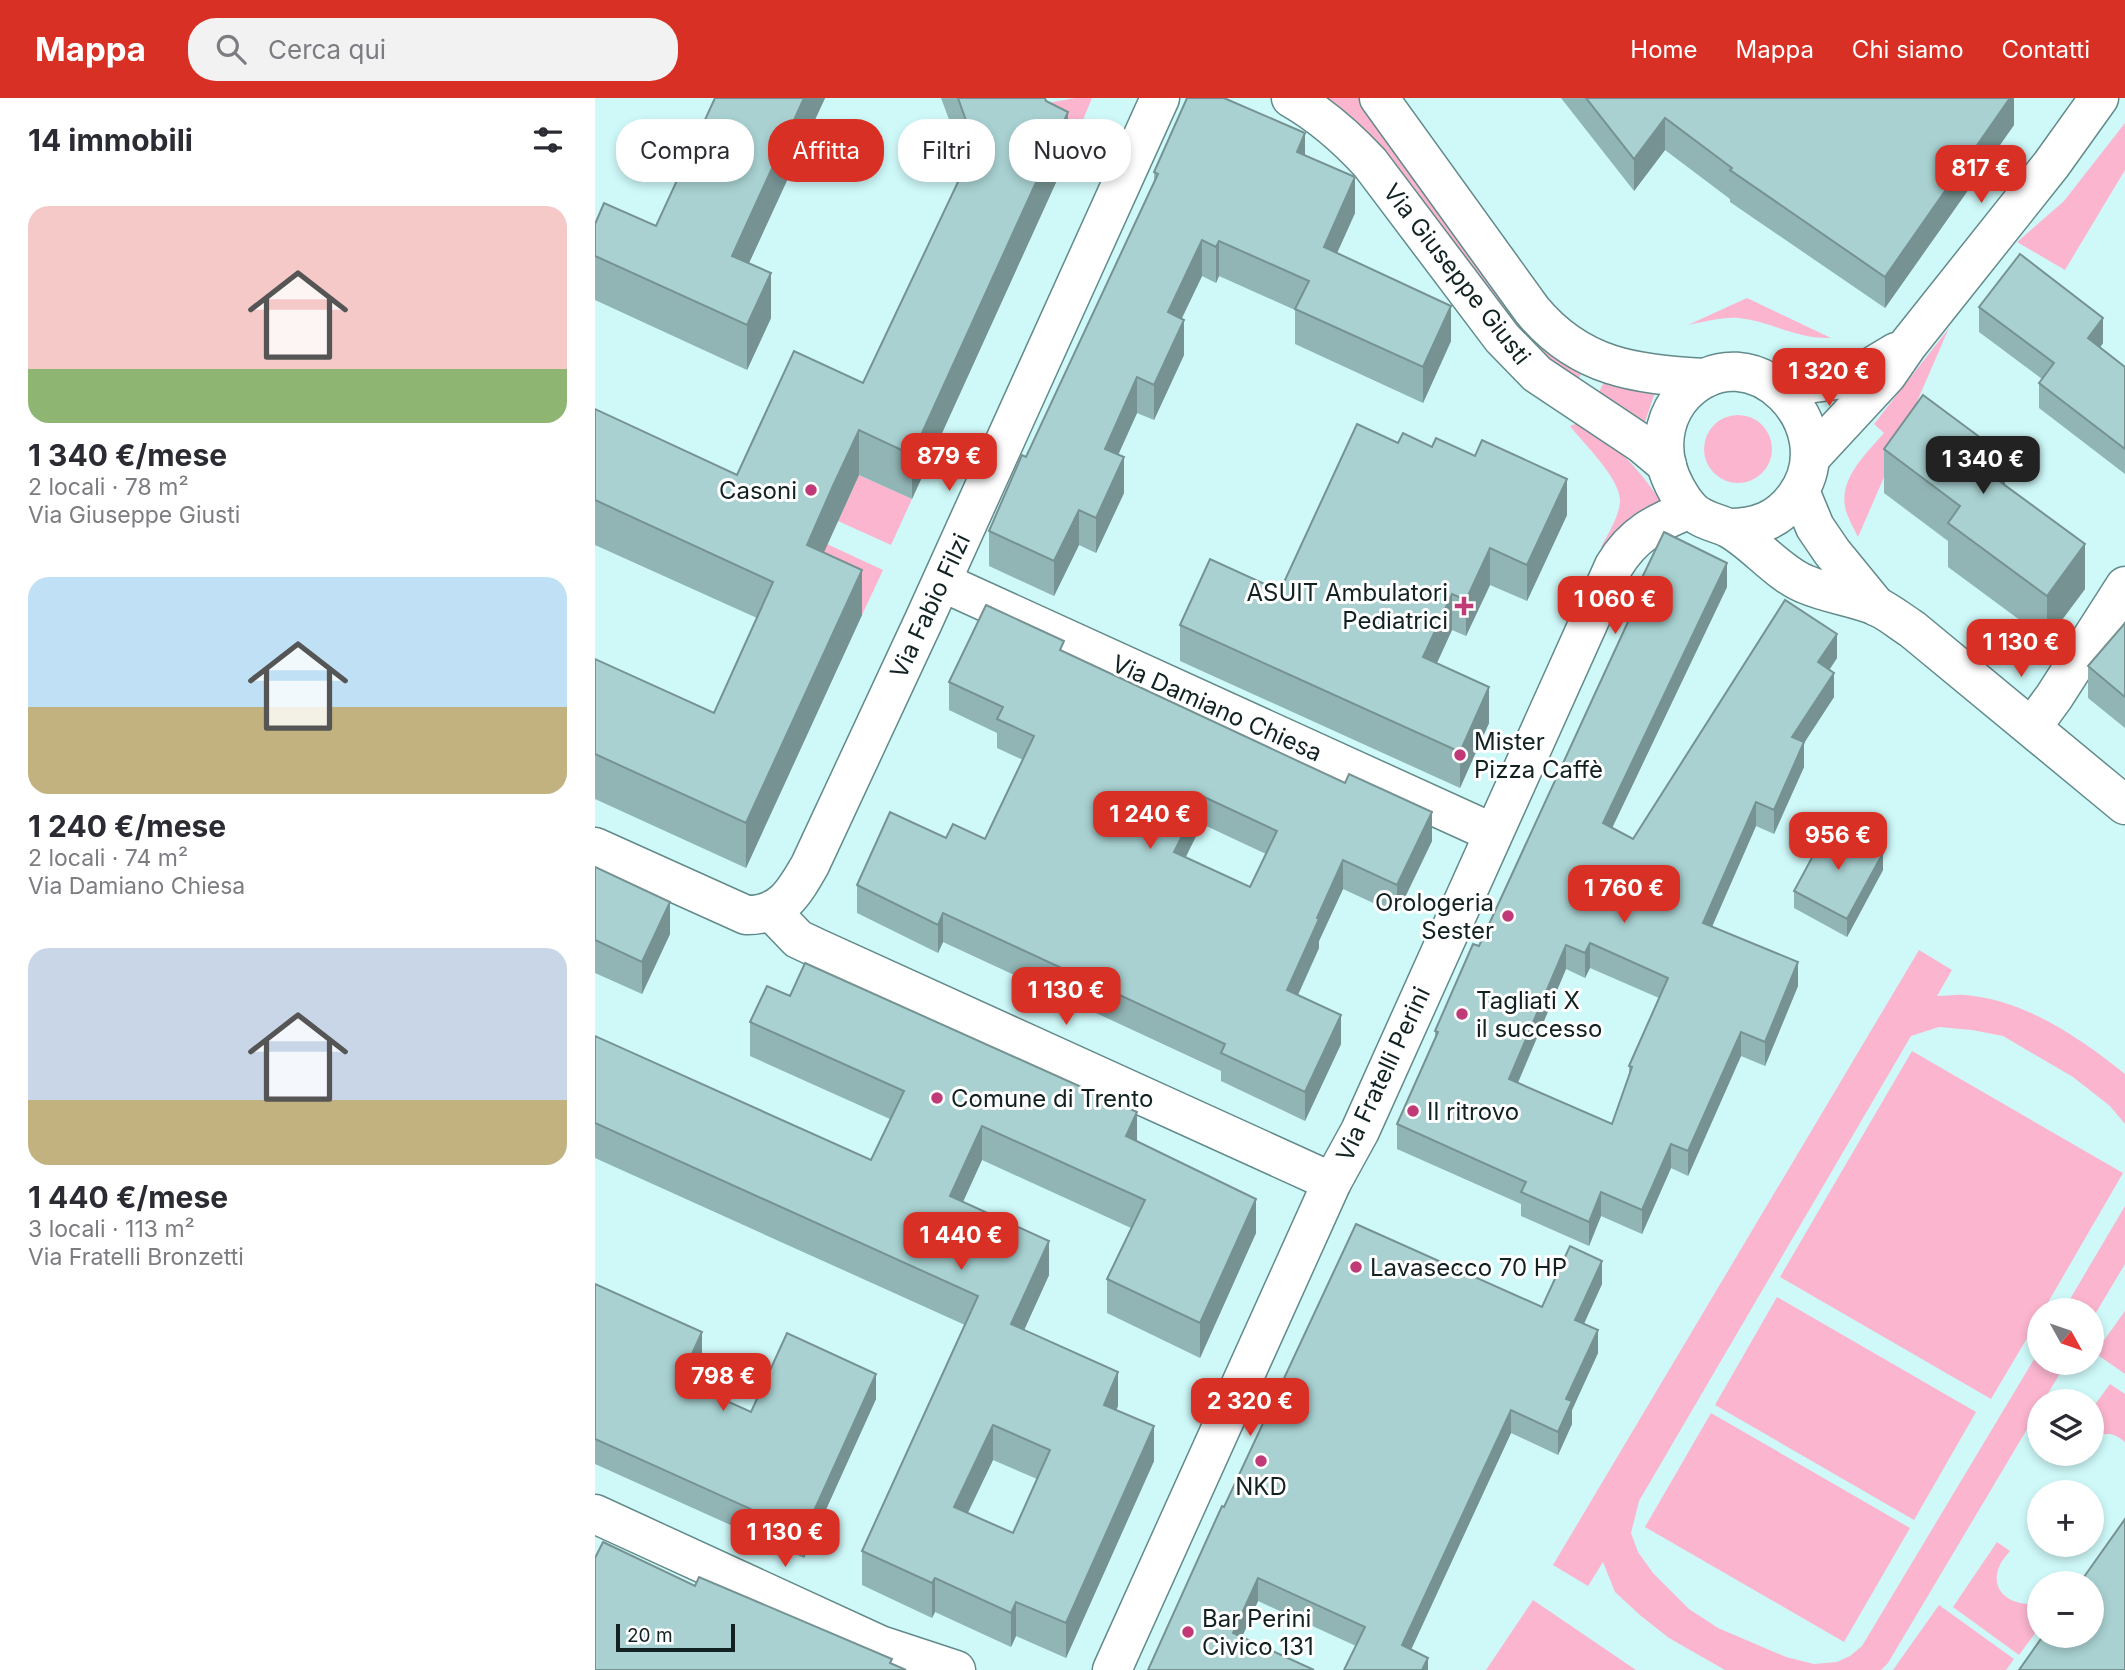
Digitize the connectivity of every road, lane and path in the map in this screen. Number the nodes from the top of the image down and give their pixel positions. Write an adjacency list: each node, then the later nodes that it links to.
1 (1160, 98): 12 (street, Via Fabio Filzi)
2 (1291, 98): 8 (street, Via Giuseppe Giusti)
3 (1379, 98): 6 (street, Via Giuseppe Giusti)
4 (2099, 98): 5 (street)
5 (1907, 346): 7 (street); 9 (street)
6 (1706, 379): 7 (street, Via Giuseppe Giusti); 8 (street, Via Giuseppe Giusti)
7 (1779, 388): 9 (street, Via Giuseppe Giusti)
8 (1667, 465): 10 (street, Via Giuseppe Giusti)
9 (1805, 474): 11 (street); 14 (street, Via Giuseppe Giusti)
10 (1690, 509): 11 (street, Via Giuseppe Giusti); 17 (street, Via Fratelli Perini)
11 (1728, 528): 14 (street, Via Giuseppe Giusti)
12 (941, 582): 17 (street, Via Damiano Chiesa); 19 (street, Via Fabio Filzi)
13 (2125, 586): 15 (street)
14 (1877, 607): 15 (street, Via Giuseppe Giusti)
15 (2032, 727): 16 (street, Via Giuseppe Giusti)
16 (2125, 804)
17 (1493, 833): 20 (street, Via Fratelli Perini)
18 (595, 847): 19 (street)
19 (772, 912): 20 (street)
20 (1332, 1182): 23 (street, Via Fratelli Perini)
21 (595, 1514): 22 (street)
22 (957, 1670)
23 (1112, 1670)

